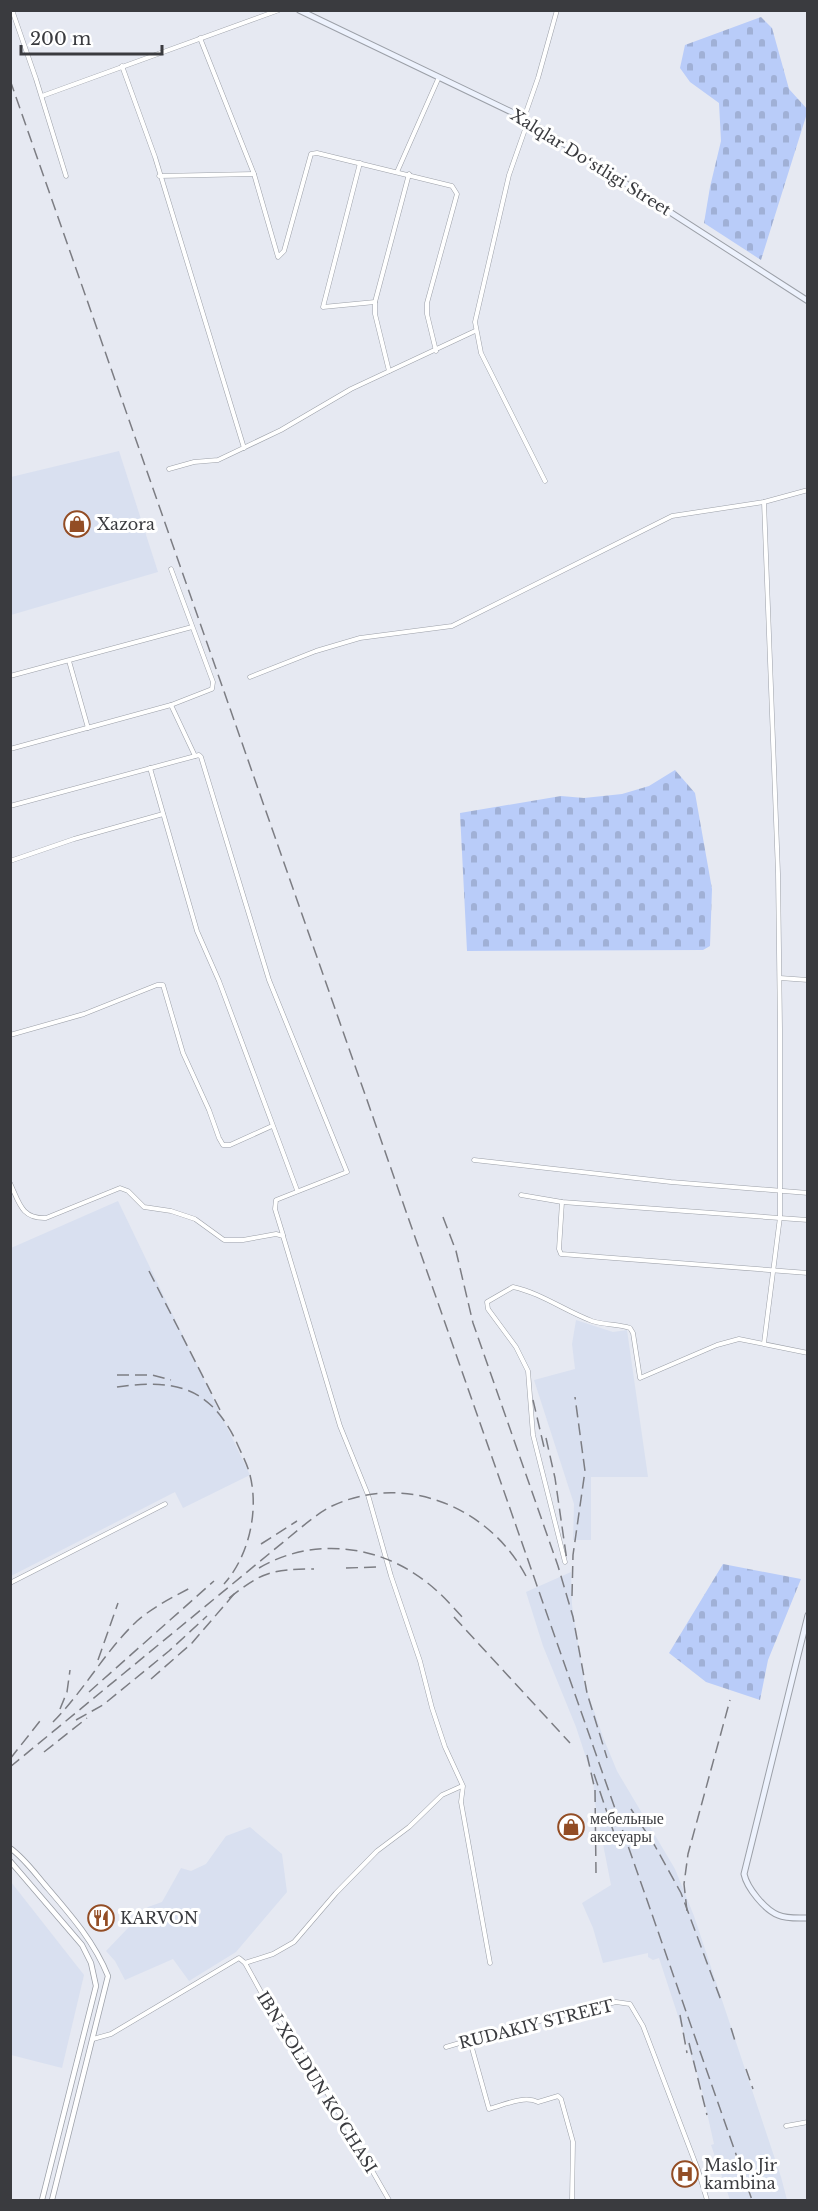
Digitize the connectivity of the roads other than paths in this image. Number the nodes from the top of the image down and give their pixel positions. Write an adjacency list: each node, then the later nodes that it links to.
1 (12, 10): 8 (street)
2 (279, 10): 5 (street)
3 (299, 10): 7 (main road, Xalqlar Doʻstligi Street)
4 (557, 10): 9 (street)
5 (200, 38): 6 (street); 12 (street)
6 (122, 66): 8 (street); 15 (street)
7 (439, 77): 9 (main road, Xalqlar Doʻstligi Street); 11 (street)
8 (42, 96): 14 (street)
9 (526, 119): 16 (main road, Xalqlar Doʻstligi Street); 18 (street)
10 (360, 163): 11 (street); 12 (street); 17 (street)
11 (397, 172): 13 (street)
12 (254, 174): 15 (street)
13 (409, 174): 17 (street); 19 (street)
14 (66, 176)
15 (159, 176): 21 (street)
16 (807, 301)
17 (375, 302): 20 (street)
18 (475, 331): 19 (street); 23 (street)
19 (436, 351): 20 (street)
20 (389, 371): 21 (street)
21 (244, 448): 22 (street)
22 (169, 469)
23 (545, 481)
24 (807, 490): 25 (street)
25 (764, 502): 30 (street); 39 (street)
26 (171, 569): 27 (street)
27 (192, 627): 28 (street); 31 (street)
28 (69, 661): 29 (street); 32 (street)
29 (10, 676)
30 (250, 677)
31 (171, 705): 32 (street); 34 (street)
32 (88, 728): 33 (street)
33 (10, 748)
34 (195, 757): 35 (street); 45 (street)
35 (150, 768): 36 (street); 37 (street)
36 (10, 806)
37 (163, 814): 38 (street); 42 (street)
38 (10, 861)
39 (780, 978): 40 (street); 46 (street)
40 (807, 980)
41 (10, 1035): 42 (street)
42 (273, 1126): 45 (street)
43 (474, 1160): 46 (street)
44 (10, 1183): 52 (street)
45 (297, 1190): 52 (street)
46 (780, 1191): 47 (street); 50 (street)
47 (807, 1193)
48 (521, 1195): 49 (street)
49 (562, 1202): 50 (street); 53 (street)
50 (780, 1217): 51 (street); 53 (street)
51 (807, 1220)
52 (283, 1236): 61 (street)
53 (773, 1269): 54 (street); 55 (street)
54 (807, 1273)
55 (765, 1343): 56 (street); 58 (street)
56 (807, 1353)
57 (165, 1504): 59 (street)
58 (565, 1562)
59 (10, 1583)
60 (807, 1615): 64 (main road)
61 (463, 1786): 65 (street); 66 (street)
62 (10, 1848): 67 (street)
63 (10, 1861): 72 (street)
64 (807, 1918)
65 (245, 1963): 67 (street); 74 (street, IBN XOLDUN KO'CHASI)
66 (490, 1963)
67 (93, 2039): 73 (street)
68 (470, 2042): 69 (street, RUDAKIY STREET); 75 (street); 76 (street, RUDAKIY STREET)
69 (446, 2047)
70 (807, 2122): 71 (street)
71 (786, 2126)
72 (42, 2200)
73 (52, 2200)
74 (389, 2200)
75 (572, 2200)
76 (707, 2200)

